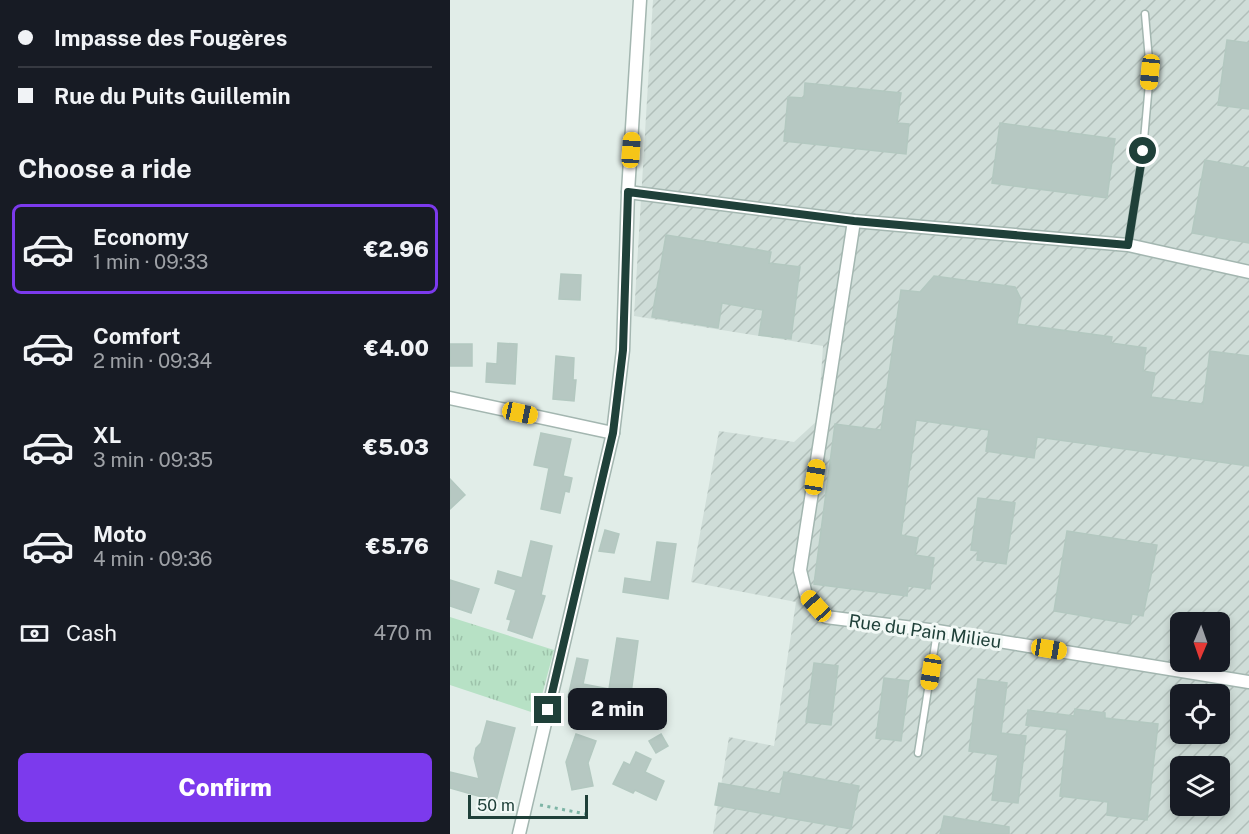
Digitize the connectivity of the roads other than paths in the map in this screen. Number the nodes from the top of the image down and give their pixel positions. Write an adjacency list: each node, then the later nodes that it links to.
1 (640, 0): 3 (street)
2 (1145, 14): 5 (lane)
3 (628, 192): 4 (street); 8 (street)
4 (854, 221): 5 (street); 9 (street, Rue du Pain Milieu)
5 (1128, 245): 6 (street)
6 (1249, 272)
7 (450, 398): 8 (street)
8 (613, 433): 12 (street)
9 (937, 631): 10 (street, Rue du Pain Milieu); 11 (lane)
10 (1249, 682)
11 (918, 753)
12 (519, 834)

